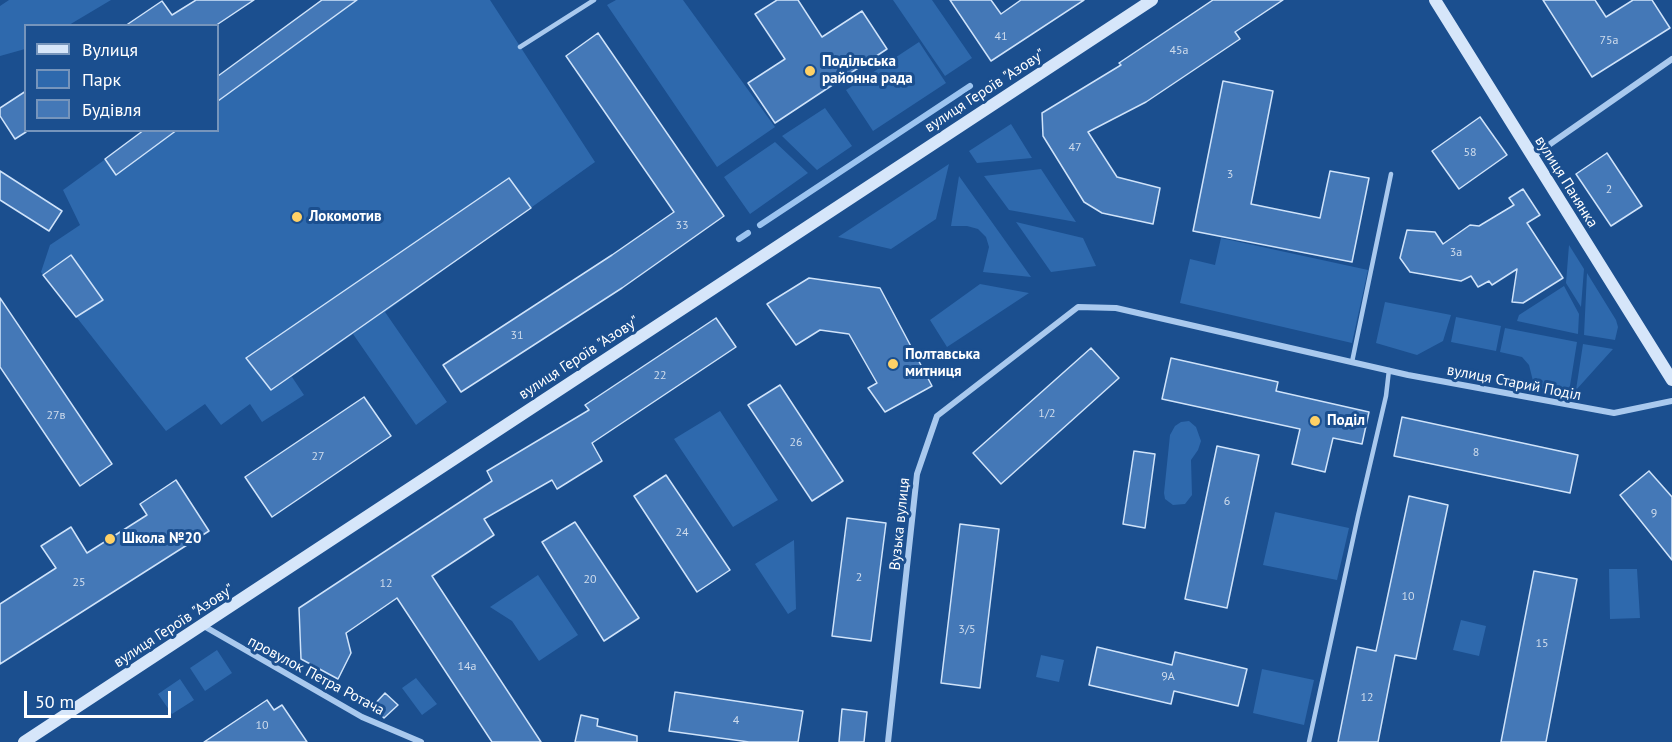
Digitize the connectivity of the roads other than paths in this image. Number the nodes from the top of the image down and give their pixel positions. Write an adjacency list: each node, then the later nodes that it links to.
1 (594, 0): 4 (lane)
2 (1152, 0): 13 (street, вулиця Героїв "Азову")
3 (1435, 0): 6 (street, вулиця Панянка)
4 (520, 47)
5 (1672, 59): 6 (street)
6 (1533, 156): 11 (street, вулиця Панянка)
7 (1391, 174): 9 (lane)
8 (1078, 308): 9 (street, вулиця Старий Поділ); 16 (street, Вузька вулиця)
9 (1353, 362): 10 (street, вулиця Старий Поділ)
10 (1389, 370): 12 (street, вулиця Старий Поділ); 17 (lane)
11 (1672, 380)
12 (1672, 401)
13 (201, 625): 14 (street, вулиця Героїв "Азову"); 15 (street, провулок Петра Ротача)
14 (24, 742)
15 (422, 742)
16 (888, 742)
17 (1309, 742)

